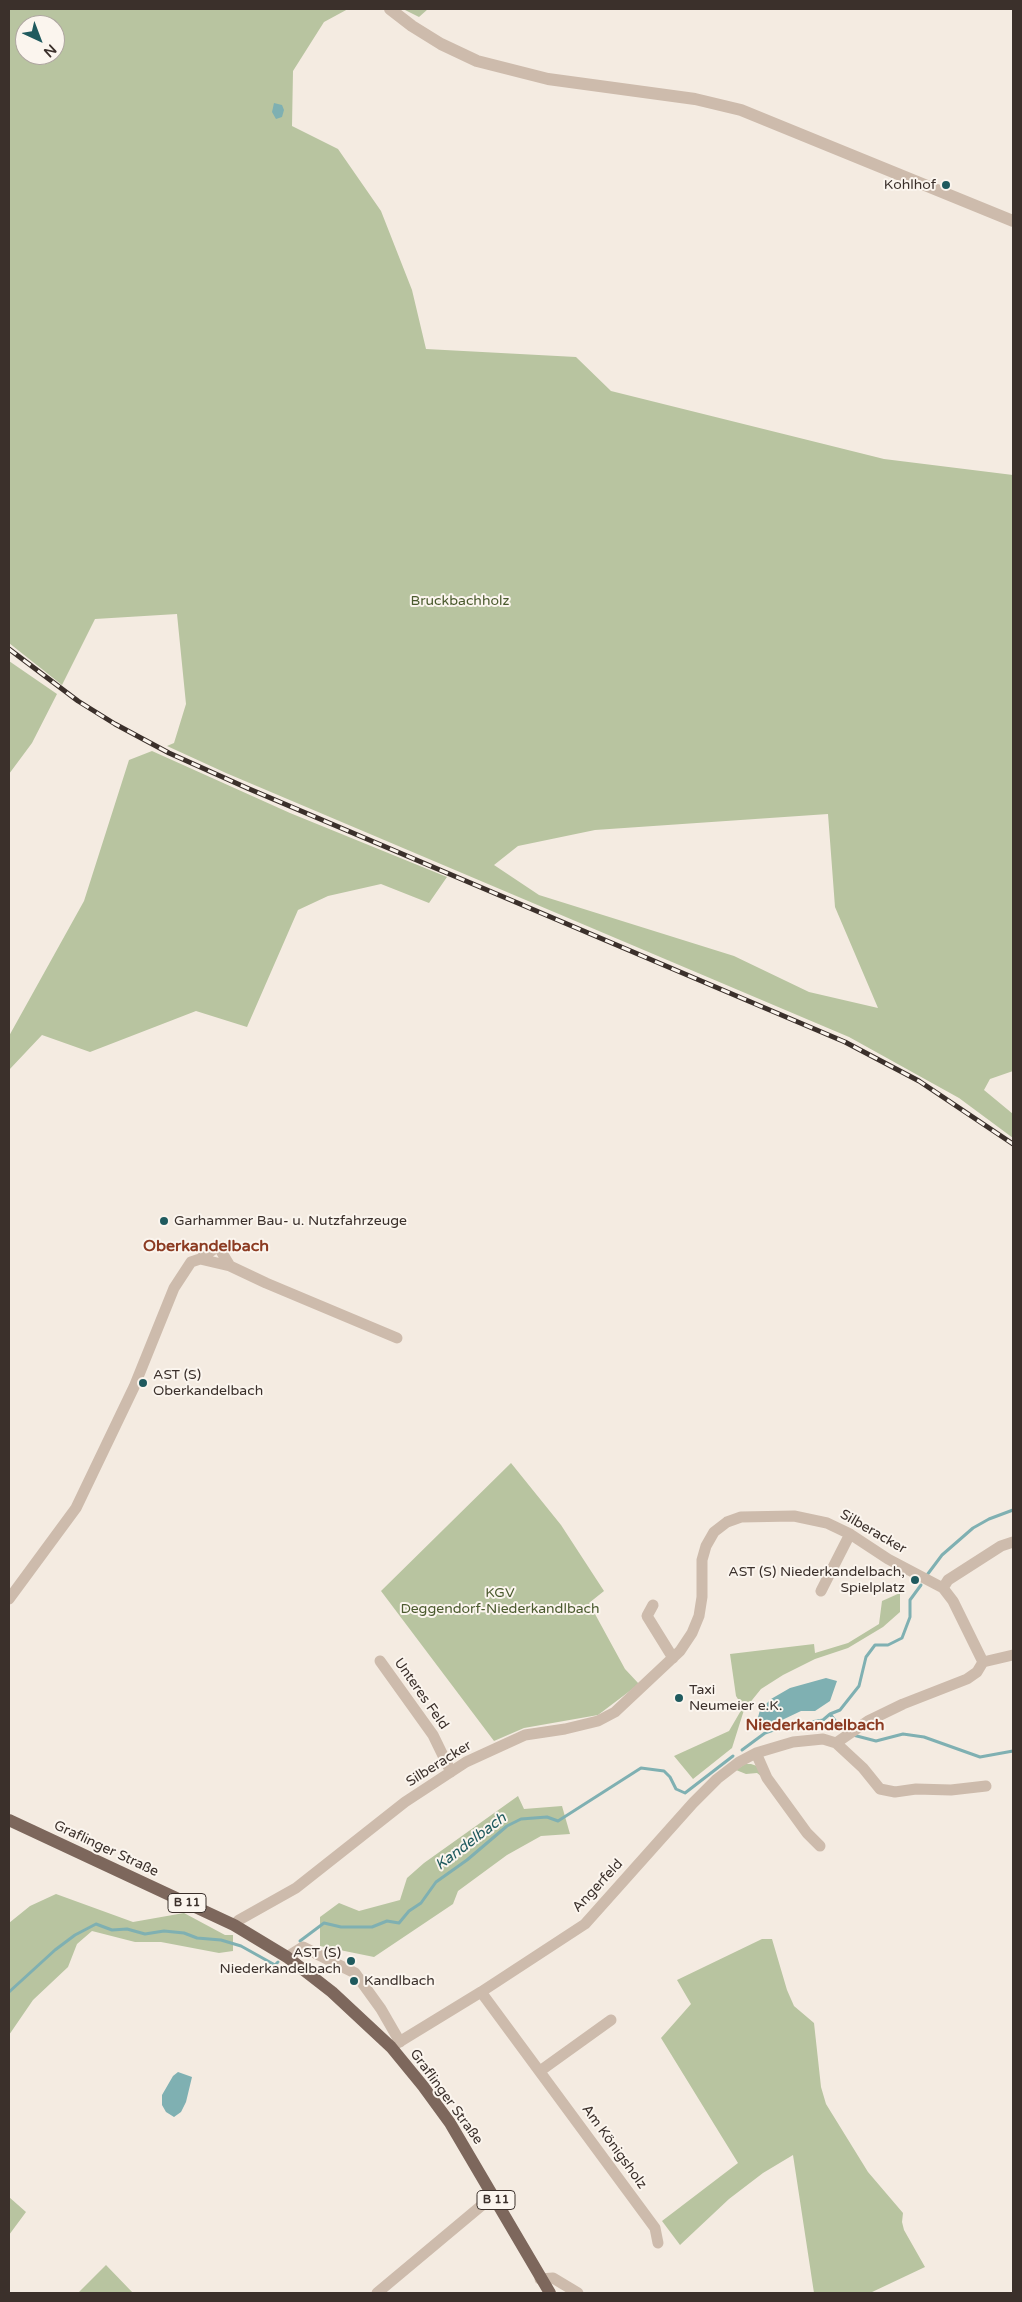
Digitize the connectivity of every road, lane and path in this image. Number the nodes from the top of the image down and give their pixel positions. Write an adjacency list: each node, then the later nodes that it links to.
1 (390, 9): 2 (street)
2 (1013, 221)
3 (200, 1259): 4 (street); 4 (street); 10 (street)
4 (230, 1266): 5 (street)
5 (397, 1338)
6 (850, 1534): 8 (street, Silberacker); 9 (street); 13 (street, Silberacker)
7 (1013, 1542): 8 (street)
8 (943, 1588): 15 (street, Silberacker)
9 (821, 1591)
10 (9, 1599)
11 (653, 1605): 13 (street)
12 (1013, 1655): 15 (street)
13 (672, 1658): 18 (street, Silberacker)
14 (380, 1661): 18 (street, Unteres Feld)
15 (982, 1662): 16 (street)
16 (836, 1743): 17 (street, Angerfeld); 19 (street)
17 (756, 1753): 21 (street); 24 (street, Angerfeld)
18 (451, 1772): 22 (street, Silberacker)
19 (986, 1786)
20 (9, 1820): 22 (main road, Graflinger Straße / B 11)
21 (820, 1846)
22 (234, 1925): 23 (main road, Graflinger Straße / B 11)
23 (287, 1957): 26 (main road, Graflinger Straße / B 11); 26 (street)
24 (481, 1992): 26 (street, Angerfeld); 27 (street, Am Königsholz)
25 (611, 2020): 27 (street)
26 (396, 2045): 28 (main road, Graflinger Straße / B 11)
27 (540, 2072): 29 (street, Am Königsholz)
28 (495, 2198): 30 (main road, Graflinger Straße / B 11); 31 (street)
29 (658, 2243)
30 (540, 2279): 32 (main road, Graflinger Straße / B 11); 33 (street)
31 (377, 2293)
32 (550, 2293)
33 (578, 2293)

